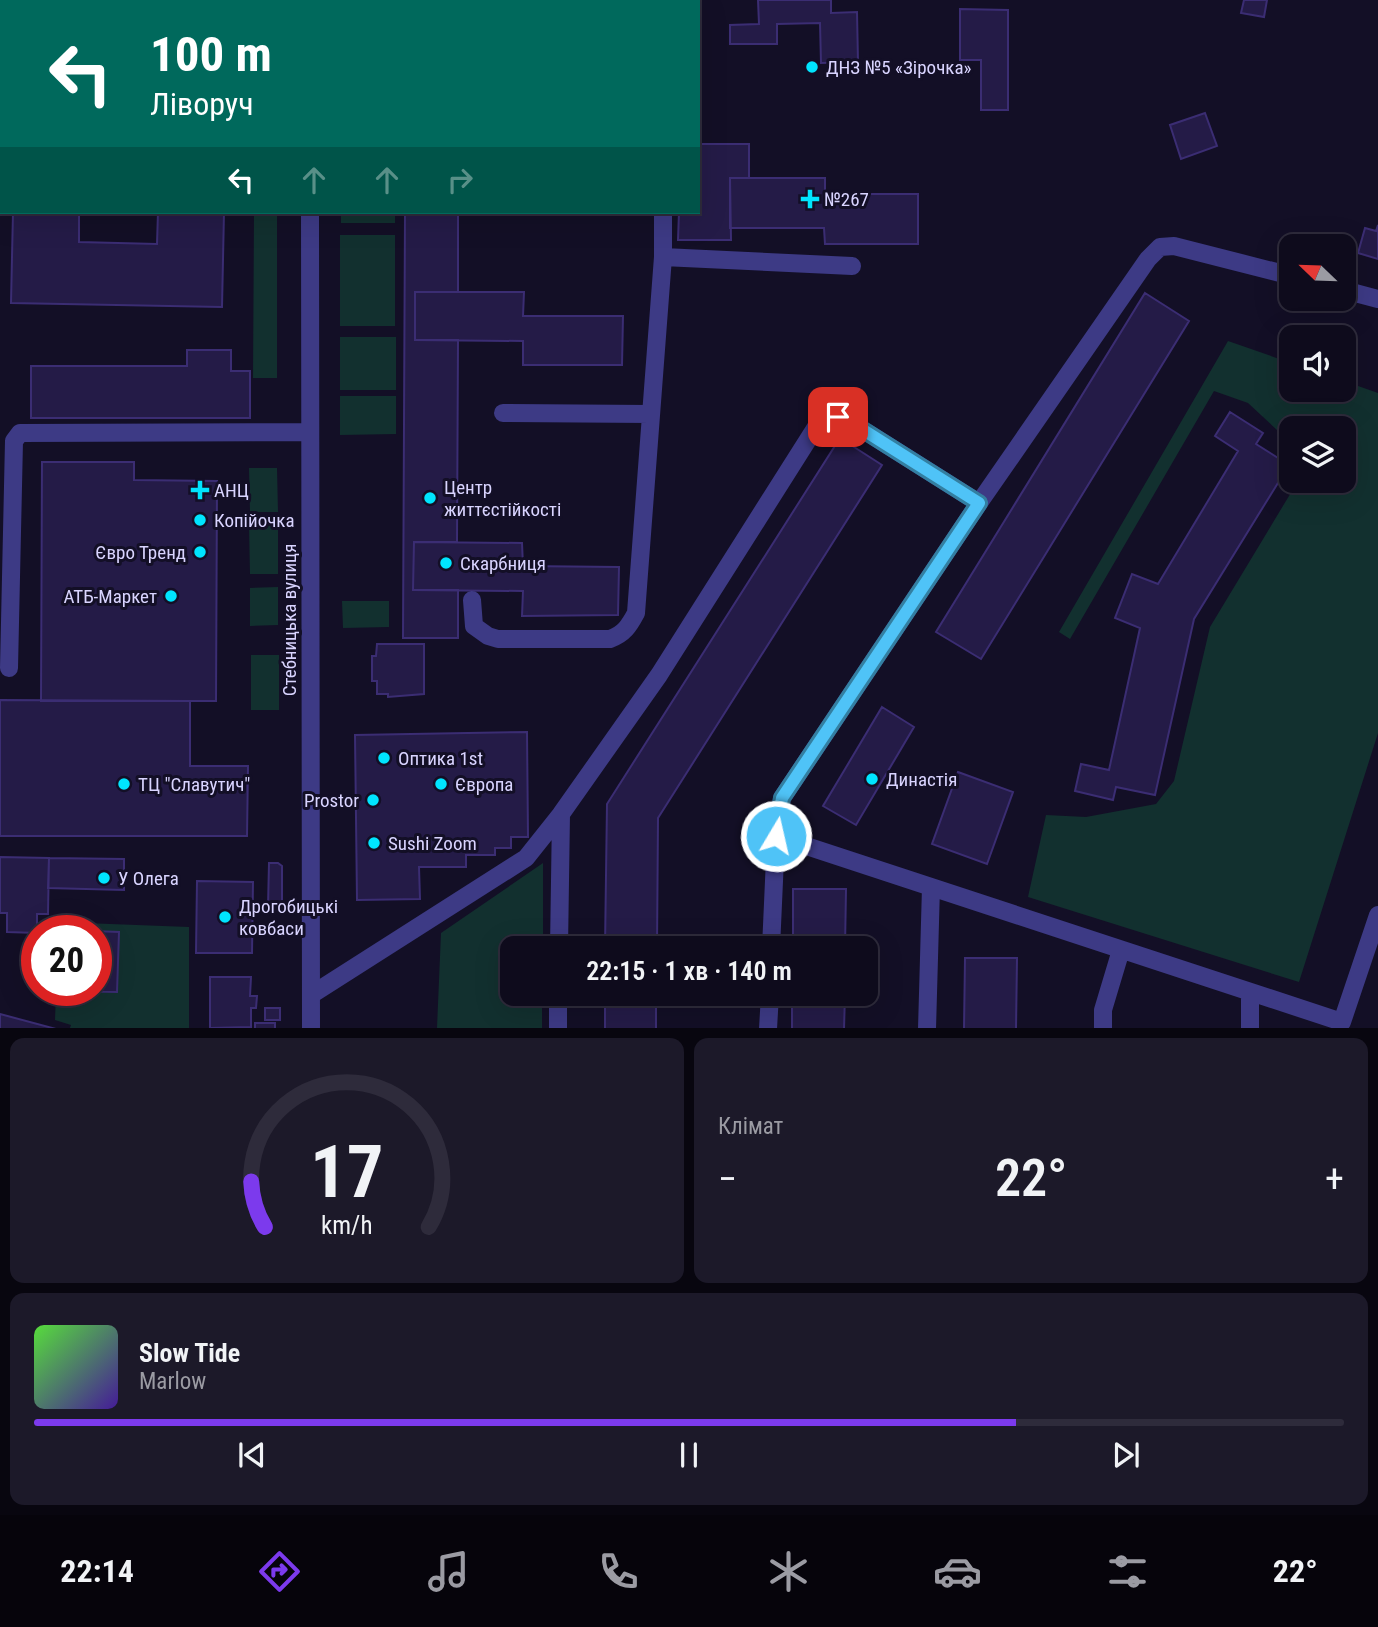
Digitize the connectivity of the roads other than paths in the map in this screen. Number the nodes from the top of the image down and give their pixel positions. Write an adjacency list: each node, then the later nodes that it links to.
1 (310, 214): 10 (street, Стебницька вулиця)
2 (663, 214): 3 (street)
3 (663, 257): 4 (street); 9 (street)
4 (852, 266)
5 (1279, 273): 11 (street)
6 (1356, 293): 7 (street)
7 (1378, 299)
8 (503, 413): 9 (street)
9 (651, 414): 12 (street)
10 (310, 432): 13 (street); 22 (street, Стебницька вулиця)
11 (979, 503): 14 (street); 15 (street)
12 (472, 600)
13 (9, 668)
14 (561, 814): 18 (street); 22 (street)
15 (776, 836): 16 (street); 19 (street)
16 (930, 887): 20 (street); 28 (street)
17 (1378, 915): 21 (street)
18 (559, 936)
19 (772, 936)
20 (1121, 950): 21 (street); 29 (street)
21 (1250, 993): 30 (street)
22 (311, 995): 25 (street, Стебницька вулиця)
23 (558, 1006): 26 (street)
24 (769, 1006): 27 (street)
25 (311, 1028)
26 (558, 1028)
27 (768, 1028)
28 (927, 1028)
29 (1103, 1028)
30 (1250, 1028)

